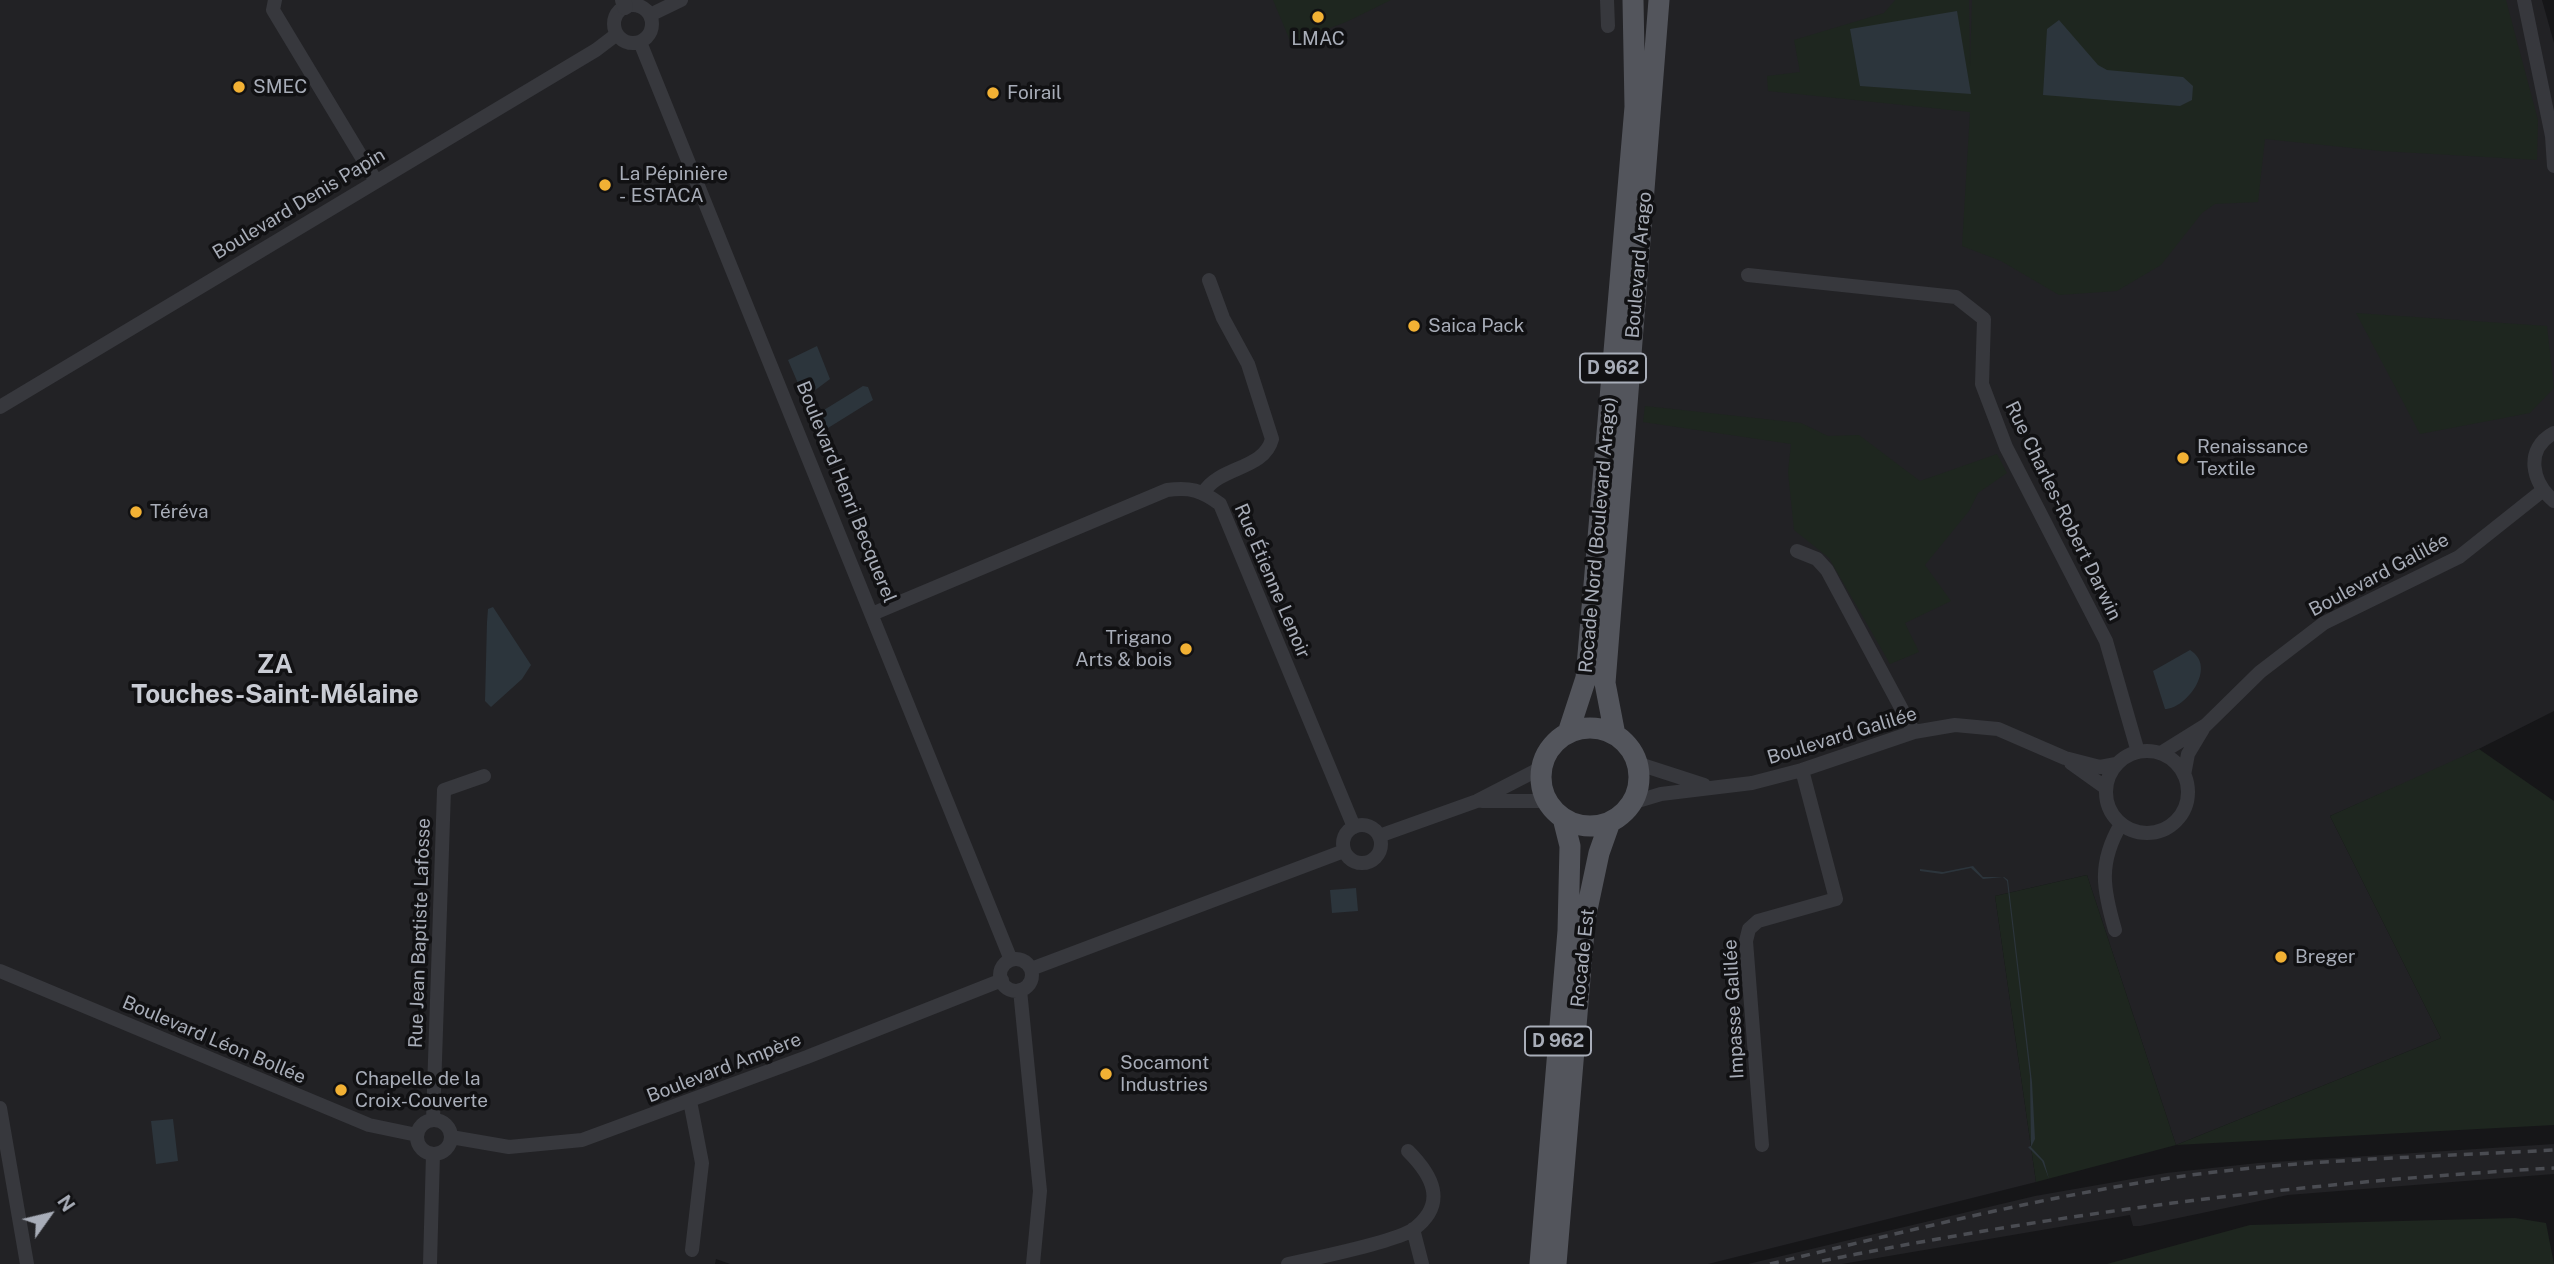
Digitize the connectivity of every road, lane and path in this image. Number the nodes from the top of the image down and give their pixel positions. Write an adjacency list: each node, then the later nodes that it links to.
1 (275, 0): 15 (street)
2 (681, 0): 9 (street)
3 (1607, 0): 10 (street)
4 (1633, 0): 27 (main road, Rocade Nord (Boulevard Arago) / D 962)
5 (1654, 0): 13 (main road, D 962)
6 (1659, 0): 13 (main road)
7 (2524, 0): 14 (street)
8 (624, 4): 9 (street); 11 (street)
9 (650, 15): 12 (street)
10 (1608, 26)
11 (617, 34): 12 (street); 15 (street, Boulevard Denis Papin)
12 (640, 42): 24 (street, Boulevard Henri Becquerel)
13 (1655, 44): 28 (main road, Boulevard Arago / D 962)
14 (2554, 166)
15 (376, 181): 18 (street, Boulevard Denis Papin)
16 (1748, 275): 29 (street, Rue Charles-Robert Darwin)
17 (1209, 280): 21 (street)
18 (0, 407)
19 (2554, 433): 20 (street)
20 (2542, 491): 22 (street); 25 (street, Boulevard Galilée)
21 (1204, 492): 24 (street); 46 (street, Rue Étienne Lenoir)
22 (2554, 501)
23 (1797, 551): 26 (street)
24 (872, 614): 50 (street, Boulevard Henri Becquerel)
25 (2206, 725): 30 (street, Boulevard Galilée); 36 (street, Boulevard Galilée)
26 (1914, 732): 31 (street, Boulevard Galilée); 35 (street, Boulevard Galilée)
27 (1568, 733): 28 (main road); 34 (main road)
28 (1615, 735): 32 (main road)
29 (2138, 752): 30 (street); 33 (street)
30 (2161, 753): 36 (street)
31 (2065, 758): 33 (street, Boulevard Galilée); 39 (street, Boulevard Galilée)
32 (1636, 763): 38 (street, Boulevard Galilée); 42 (main road)
33 (2116, 764): 39 (street)
34 (1541, 768): 40 (main road); 41 (street)
35 (1802, 770): 38 (street, Boulevard Galilée); 60 (street, Impasse Galilée)
36 (2184, 775): 45 (street)
37 (484, 776): 57 (street, Rue Jean Baptiste Lafosse)
38 (1709, 786): 42 (street, Boulevard Galilée)
39 (2106, 788): 45 (street)
40 (1547, 800): 41 (street); 43 (main road)
41 (1477, 801): 47 (street)
42 (1631, 803): 44 (main road)
43 (1563, 818): 44 (main road); 70 (main road, D 962)
44 (1610, 822): 71 (main road, Rocade Est / D 962)
45 (2121, 824): 49 (street)
46 (1354, 827): 47 (street); 48 (street)
47 (1379, 836): 48 (street)
48 (1344, 851): 51 (street)
49 (2115, 930)
50 (1011, 960): 51 (street); 53 (street)
51 (1031, 969): 54 (street)
52 (0, 971): 58 (street, Boulevard Léon Bollée)
53 (1002, 980): 54 (street); 55 (street, Boulevard Ampère)
54 (1020, 990): 67 (street)
55 (690, 1101): 59 (street, Boulevard Ampère); 64 (street)
56 (0, 1108): 65 (street)
57 (433, 1120): 58 (street); 59 (street)
58 (417, 1135): 62 (street)
59 (451, 1137): 62 (street)
60 (1762, 1145)
61 (1408, 1151): 63 (street)
62 (433, 1154): 66 (street)
63 (1413, 1229): 68 (street); 69 (street)
64 (692, 1250)
65 (27, 1264)
66 (430, 1264)
67 (1033, 1264)
68 (1288, 1264)
69 (1422, 1264)
70 (1539, 1264)
71 (1556, 1264)

